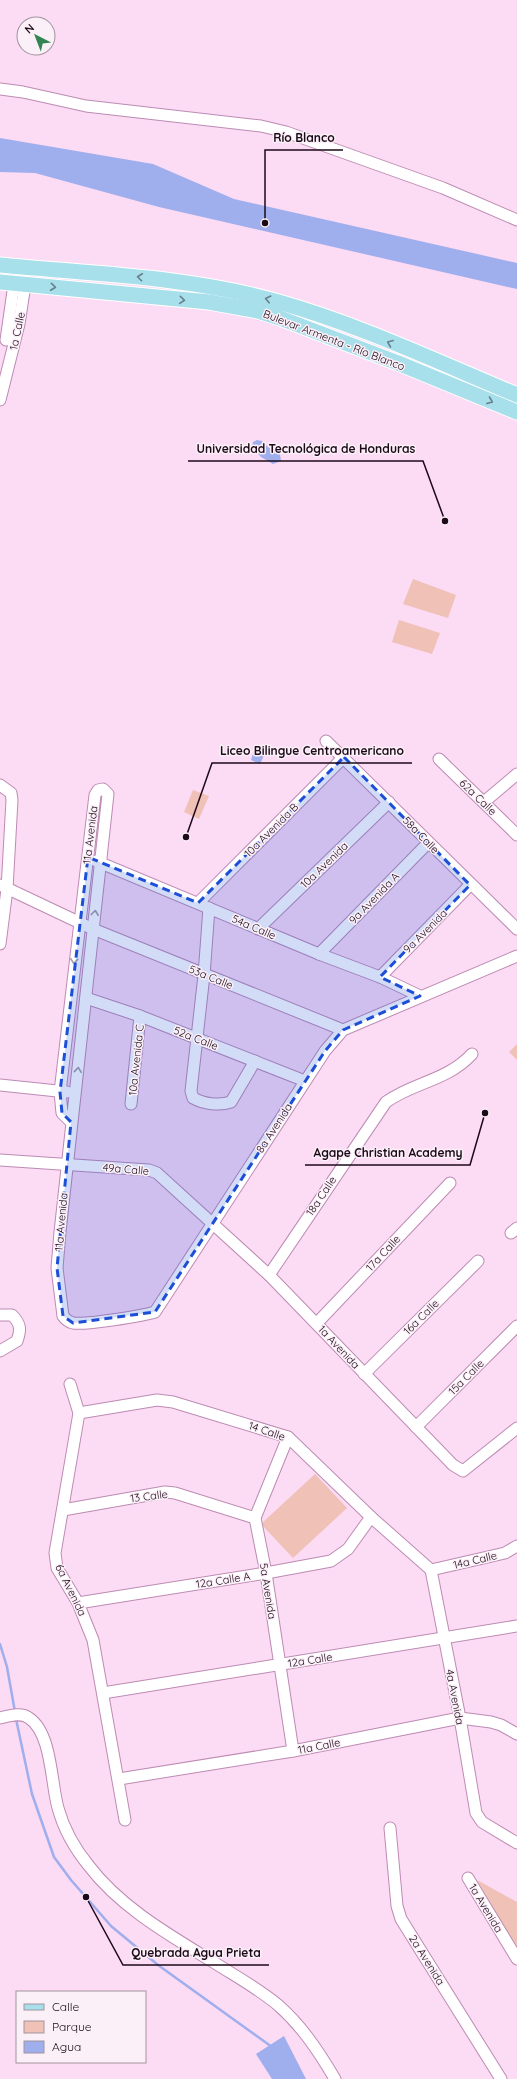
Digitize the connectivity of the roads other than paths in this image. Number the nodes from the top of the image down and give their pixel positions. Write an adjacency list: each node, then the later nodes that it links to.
1 (0, 89): 2 (street)
2 (517, 220)
3 (0, 264): 8 (main road, Bulevar Armenta - Río Blanco, one-way to 3)
4 (0, 274): 5 (main road)
5 (13, 284): 6 (street, 1a Calle); 7 (main road, Bulevar Armenta - Río Blanco, one-way to 7)
6 (7, 340): 10 (street, 1a Calle)
7 (398, 363): 8 (main road); 11 (main road, Bulevar Armenta - Río Blanco, one-way to 11)
8 (497, 386): 9 (main road, Bulevar Armenta - Río Blanco)
9 (517, 395)
10 (0, 400)
11 (517, 412)
12 (326, 741): 13 (street, 58a Calle)
13 (344, 757): 17 (street, 58a Calle); 25 (street, 10a Avenida B)
14 (439, 759): 18 (street, 62a Calle)
15 (517, 774): 18 (street)
16 (0, 785): 24 (street)
17 (389, 802): 20 (street, 58a Calle); 29 (street, 10a Avenida)
18 (484, 802): 19 (street, 62a Calle)
19 (517, 835)
20 (428, 842): 23 (street, 58a Calle); 32 (street, 9a Avenida A)
21 (88, 857): 22 (street, 54a Calle); 22 (street, 11a Avenida); 27 (street, 11a Avenida)
22 (101, 864): 25 (street, 54a Calle); 28 (street, 11a Avenida, one-way to 22)
23 (470, 885): 30 (street, 58a Calle); 35 (street, 9a Avenida)
24 (4, 887): 27 (street, 53a Calle); 31 (street)
25 (198, 903): 26 (street, 54a Calle)
26 (209, 908): 29 (street, 54a Calle); 34 (street)
27 (78, 922): 28 (street, 53a Calle); 45 (street, 11a Avenida, one-way to 45)
28 (93, 929): 34 (street, 53a Calle); 37 (street, 11a Avenida)
29 (258, 929): 32 (street, 54a Calle)
30 (517, 929)
31 (0, 944)
32 (319, 954): 35 (street, 54a Calle)
33 (517, 956): 36 (street, 8a Avenida)
34 (204, 975): 39 (street, 53a Calle); 40 (street)
35 (380, 977): 36 (street, 54a Calle)
36 (420, 996): 39 (street, 8a Avenida)
37 (86, 998): 38 (street, 52a Calle); 46 (street, 11a Avenida, one-way to 37)
38 (140, 1016): 40 (street, 52a Calle); 47 (street, 10a Avenida C)
39 (344, 1030): 43 (street, 8a Avenida)
40 (197, 1039): 42 (street, 52a Calle); 42 (street)
41 (472, 1054): 54 (street, 18a Calle)
42 (255, 1062): 43 (street, 52a Calle)
43 (305, 1080): 52 (street, 8a Avenida)
44 (0, 1084): 45 (street)
45 (60, 1092): 46 (street); 48 (street, 11a Avenida)
46 (75, 1094): 48 (street, 11a Avenida)
47 (131, 1104)
48 (71, 1122): 50 (street, 11a Avenida)
49 (0, 1160): 50 (street, 49a Calle)
50 (67, 1164): 52 (street, 49a Calle); 56 (street, 11a Avenida)
51 (450, 1183): 57 (street, 17a Calle)
52 (213, 1222): 54 (street, 1a Avenida); 56 (street, 8a Avenida)
53 (478, 1261): 60 (street, 16a Calle)
54 (269, 1275): 57 (street, 1a Avenida)
55 (0, 1315): 59 (street)
56 (67, 1321)
57 (317, 1323): 60 (street, 1a Avenida)
58 (517, 1326): 63 (street, 15a Calle)
59 (0, 1351)
60 (364, 1374): 63 (street, 1a Avenida)
61 (70, 1384): 62 (street, 6a Avenida)
62 (80, 1413): 65 (street, 14 Calle); 66 (street, 6a Avenida)
63 (416, 1427): 64 (street, 1a Avenida)
64 (517, 1428)
65 (288, 1436): 67 (street, 14 Calle); 68 (street)
66 (63, 1510): 68 (street, 13 Calle); 72 (street, 6a Avenida)
67 (371, 1517): 70 (street, 14 Calle); 71 (street, 12a Calle A)
68 (255, 1518): 71 (street, 5a Avenida)
69 (517, 1546): 70 (street, 14a Calle)
70 (431, 1570): 74 (street, 4a Avenida)
71 (266, 1573): 72 (street, 12a Calle A); 75 (street, 5a Avenida)
72 (78, 1603): 76 (street, 6a Avenida)
73 (517, 1626): 74 (street, 12a Calle)
74 (444, 1638): 75 (street, 12a Calle); 78 (street, 4a Avenida)
75 (280, 1665): 76 (street, 12a Calle); 80 (street, 5a Avenida)
76 (103, 1693): 81 (street, 6a Avenida)
77 (1, 1717): 87 (street)
78 (460, 1718): 79 (street, 11a Calle); 80 (street, 11a Calle); 84 (street, 4a Avenida)
79 (517, 1734)
80 (293, 1751): 81 (street, 11a Calle)
81 (118, 1779): 82 (street, 6a Avenida)
82 (125, 1820)
83 (390, 1828): 88 (street, 2a Avenida)
84 (517, 1843)
85 (468, 1878): 86 (street, 1a Avenida)
86 (517, 1959)
87 (335, 2079)
88 (501, 2079)

